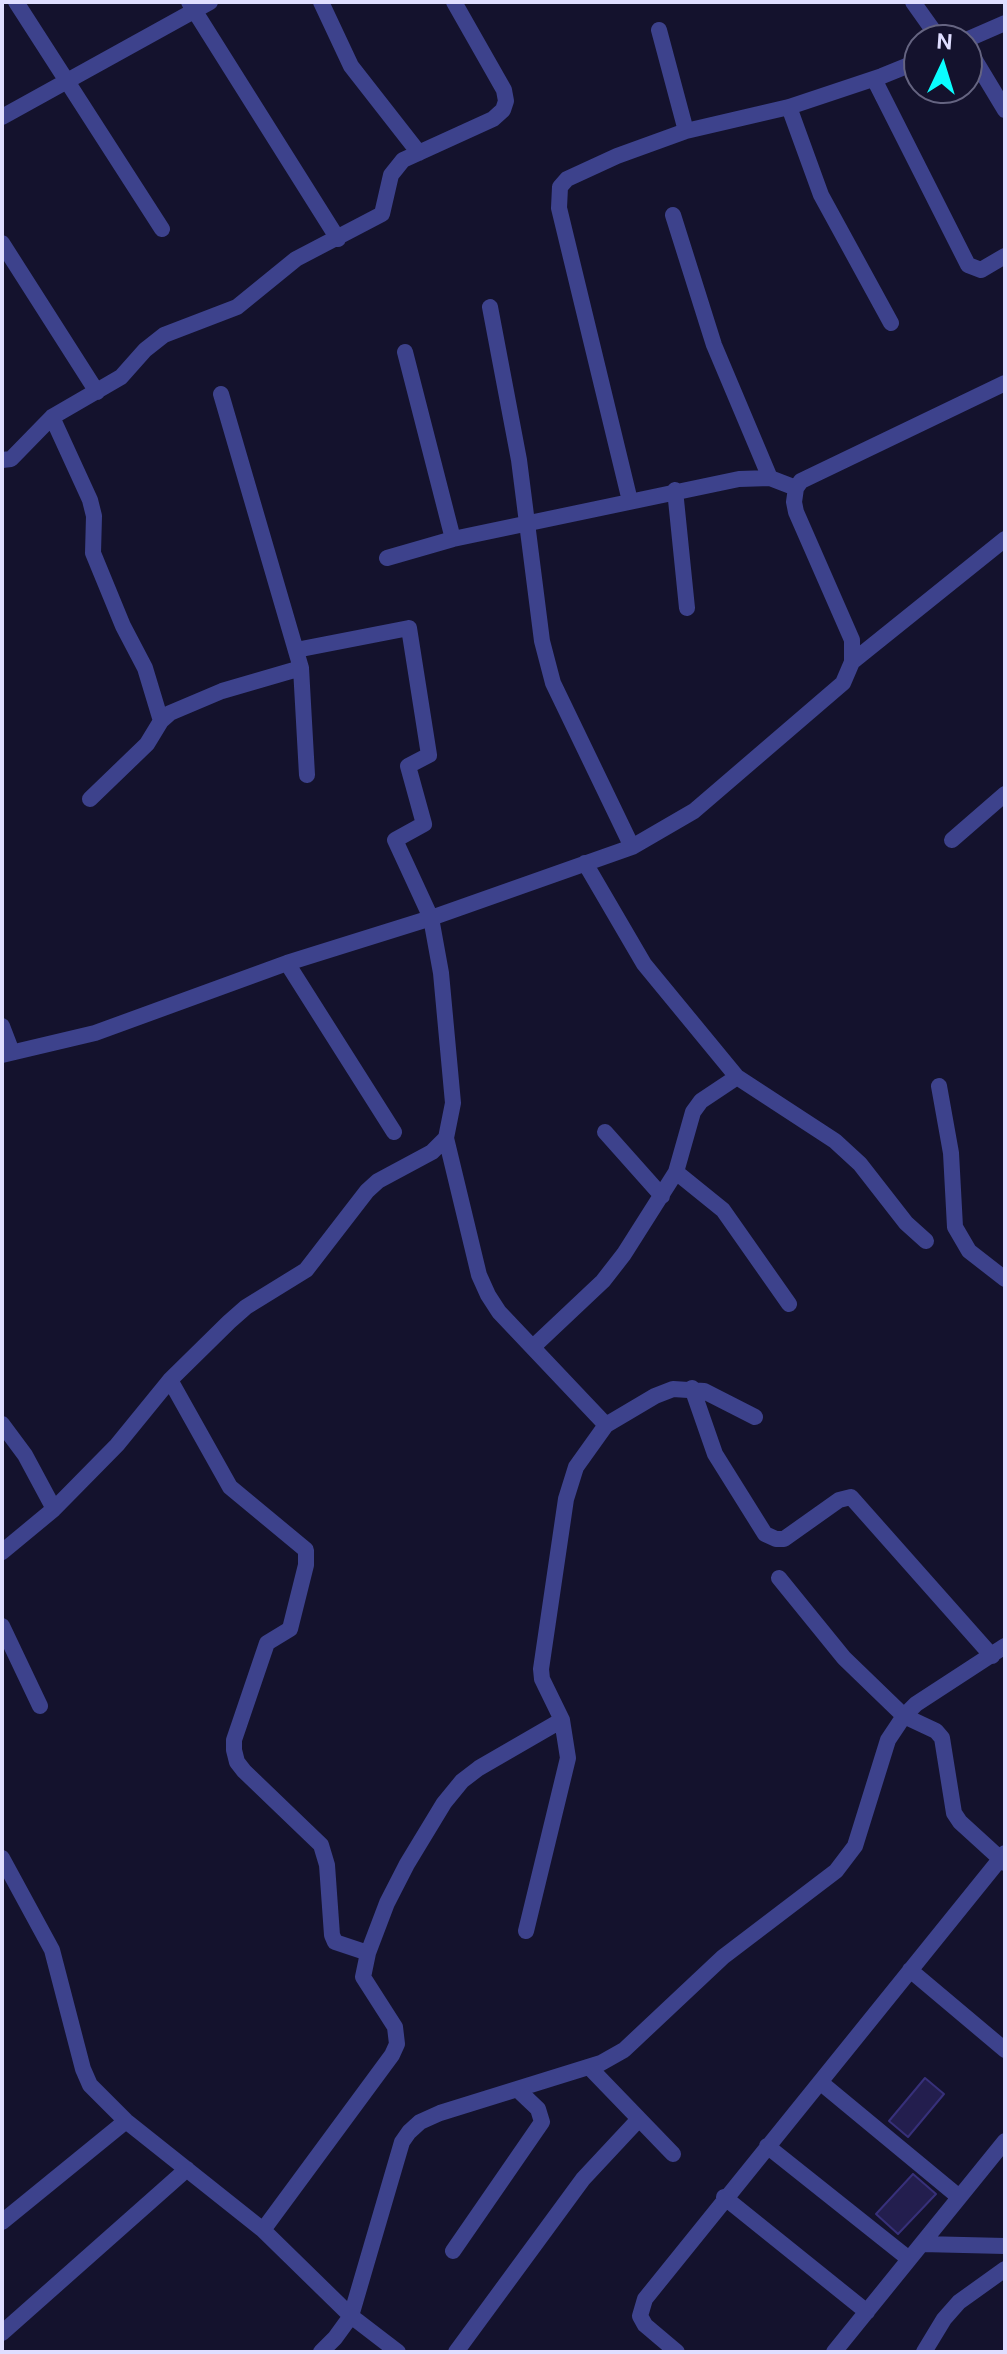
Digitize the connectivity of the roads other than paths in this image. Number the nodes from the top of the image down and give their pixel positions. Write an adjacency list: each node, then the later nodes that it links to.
1 (16, 2): 14 (street)
2 (210, 2): 6 (street)
3 (321, 2): 19 (street)
4 (454, 2): 19 (street)
5 (913, 2): 8 (street)
6 (191, 6): 14 (street); 22 (street)
7 (1005, 23): 10 (street)
8 (929, 24)
9 (659, 30): 18 (street)
10 (983, 33)
11 (903, 67): 13 (street)
12 (983, 74): 16 (street)
13 (874, 79): 15 (street); 24 (street)
14 (68, 81): 17 (street); 21 (street)
15 (789, 107): 18 (street); 26 (street)
16 (1005, 110)
17 (2, 117)
18 (686, 131): 36 (street)
19 (419, 153): 22 (street)
20 (673, 215): 33 (street)
21 (162, 229)
22 (338, 239): 29 (street)
23 (2, 243): 29 (street)
24 (1005, 256)
25 (490, 307): 37 (street)
26 (891, 323)
27 (405, 352): 38 (street)
28 (1005, 383): 34 (street)
29 (97, 392): 31 (street)
30 (221, 394): 42 (street)
31 (52, 417): 32 (street); 45 (street)
32 (2, 460)
33 (770, 478): 34 (street); 35 (street)
34 (796, 488): 43 (street)
35 (675, 490): 36 (street); 41 (street)
36 (630, 501): 37 (street)
37 (528, 523): 38 (street); 50 (street)
38 (453, 539): 40 (street)
39 (1005, 539): 43 (street)
40 (387, 558)
41 (687, 608)
42 (296, 650): 44 (street); 52 (street)
43 (852, 662): 50 (street)
44 (301, 668): 45 (street); 46 (street)
45 (161, 721): 48 (street)
46 (307, 775)
47 (1005, 794): 49 (street)
48 (90, 799)
49 (952, 840)
50 (632, 847): 51 (street)
51 (585, 863): 52 (street); 56 (street)
52 (431, 918): 53 (street); 60 (street)
53 (287, 963): 55 (street); 58 (street)
54 (2, 1026): 55 (street)
55 (7, 1053)
56 (737, 1077): 61 (street); 63 (street)
57 (939, 1086): 64 (street)
58 (394, 1132)
59 (605, 1132): 62 (street)
60 (446, 1138): 66 (street); 67 (street)
61 (676, 1172): 62 (street); 65 (street)
62 (662, 1196): 66 (street)
63 (926, 1241)
64 (1005, 1279)
65 (789, 1304)
66 (533, 1347): 71 (street)
67 (170, 1380): 72 (street); 83 (street)
68 (692, 1388): 69 (street); 71 (street); 76 (street)
69 (755, 1417)
70 (2, 1424): 72 (street)
71 (606, 1425): 79 (street)
72 (54, 1509): 73 (street)
73 (2, 1552)
74 (779, 1578): 78 (street)
75 (2, 1626): 77 (street)
76 (998, 1651): 78 (street)
77 (40, 1706)
78 (904, 1716): 81 (street); 86 (street)
79 (562, 1720): 82 (street); 83 (street)
80 (2, 1858): 90 (street)
81 (1003, 1858): 84 (street)
82 (526, 1931)
83 (368, 1953): 98 (street)
84 (910, 1970): 85 (street); 87 (street)
85 (1005, 2050)
86 (589, 2067): 88 (street); 89 (street)
87 (820, 2082): 92 (street); 96 (street)
88 (517, 2089): 101 (street); 105 (street)
89 (639, 2119): 93 (street); 109 (street)
90 (126, 2121): 94 (street); 97 (street)
91 (1005, 2141): 96 (street)
92 (767, 2146): 95 (street); 102 (street)
93 (673, 2154)
94 (187, 2169): 98 (street); 106 (street)
95 (724, 2197): 104 (street); 110 (street)
96 (959, 2197): 99 (street)
97 (2, 2222)
98 (263, 2230): 105 (street)
99 (922, 2244): 100 (street); 102 (street)
100 (1005, 2246)
101 (453, 2251)
102 (909, 2259): 104 (street)
103 (1005, 2269): 112 (street)
104 (867, 2312): 111 (street)
105 (351, 2316): 107 (street); 108 (street)
106 (2, 2333)
107 (321, 2352)
108 (398, 2352)
109 (456, 2352)
110 (677, 2352)
111 (834, 2352)
112 (924, 2352)

